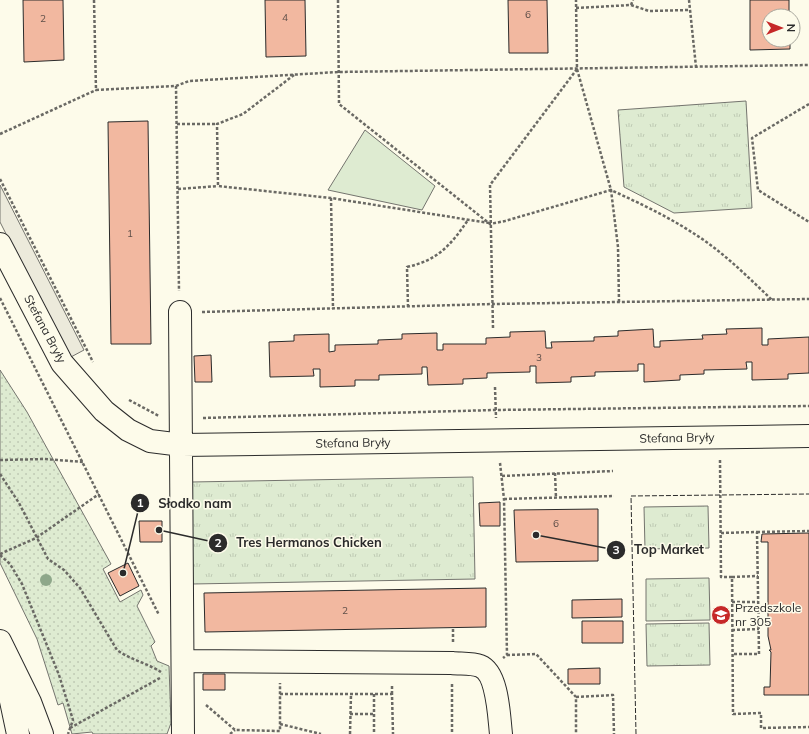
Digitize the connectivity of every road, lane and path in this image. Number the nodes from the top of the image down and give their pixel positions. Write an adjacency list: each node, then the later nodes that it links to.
1 (94, 0): 15 (path)
2 (338, 0): 12 (path)
3 (576, 0): 7 (path)
4 (633, 0): 6 (path)
5 (689, 0): 8 (path)
6 (630, 5): 7 (path); 8 (path)
7 (576, 8): 11 (path)
8 (690, 10): 10 (path)
9 (809, 65): 10 (path)
10 (696, 67): 11 (path)
11 (577, 69): 12 (path); 23 (path); 27 (path)
12 (338, 72): 13 (path); 27 (path)
13 (294, 75): 14 (path); 18 (path)
14 (176, 86): 15 (path); 17 (path)
15 (96, 90): 19 (path)
16 (809, 104): 26 (path)
17 (177, 124): 18 (path); 22 (path)
18 (217, 124): 21 (path)
19 (0, 134)
20 (0, 179): 38 (path)
21 (218, 186): 22 (path); 24 (path)
22 (178, 189): 36 (path)
23 (611, 190): 27 (path); 31 (path); 32 (path)
24 (331, 198): 25 (path); 35 (path)
25 (468, 220): 27 (path); 34 (path)
26 (809, 222)
27 (490, 224): 33 (path)
28 (0, 244): 47 (street, Stefana Bryły)
29 (0, 298): 49 (path)
30 (809, 299): 31 (path)
31 (772, 300): 32 (path)
32 (619, 302): 33 (path)
33 (492, 304): 34 (path); 37 (path)
34 (408, 306): 35 (path)
35 (333, 309): 36 (path)
36 (180, 312): 43 (street)
37 (493, 328)
38 (97, 369)
39 (495, 387): 42 (path)
40 (125, 398): 43 (path)
41 (809, 406): 42 (path)
42 (495, 410): 43 (path); 46 (path)
43 (182, 418): 47 (street)
44 (809, 436): 45 (street, Stefana Bryły)
45 (720, 437): 46 (street, Stefana Bryły); 60 (path)
46 (497, 440): 47 (street, Stefana Bryły); 53 (path)
47 (182, 445): 74 (street)
48 (0, 460): 49 (path)
49 (84, 462): 54 (path)
50 (613, 471): 51 (path)
51 (555, 473): 53 (path); 56 (path)
52 (0, 474): 61 (path)
53 (502, 476): 57 (path)
54 (99, 494): 61 (path); 67 (path)
55 (614, 496): 56 (path)
56 (556, 498): 57 (path)
57 (504, 499): 73 (path)
58 (809, 531): 59 (path)
59 (757, 532): 60 (path); 63 (path)
60 (721, 533): 64 (path)
61 (36, 538): 62 (path); 86 (path)
62 (0, 555): 86 (path)
63 (758, 576): 64 (path); 66 (path)
64 (732, 577): 65 (path)
65 (732, 602): 66 (path); 69 (path)
66 (758, 602): 68 (path)
67 (161, 620)
68 (759, 629): 69 (path); 72 (path)
69 (732, 630): 72 (path)
70 (0, 641): 90 (street)
71 (0, 647): 89 (street)
72 (733, 654): 85 (path)
73 (507, 655): 76 (path); 81 (path)
74 (183, 661): 75 (street); 77 (street)
75 (280, 661): 76 (street); 78 (path)
76 (488, 671): 98 (street)
77 (183, 684): 87 (path); 92 (street)
78 (280, 694): 79 (path); 84 (path)
79 (351, 694): 80 (path); 82 (path)
80 (374, 694): 83 (path); 97 (path)
81 (576, 698): 99 (path); 100 (path)
82 (350, 714): 83 (path); 95 (path)
83 (374, 714): 96 (path)
84 (280, 724): 88 (path); 94 (path)
85 (809, 727)
86 (70, 728): 91 (path)
87 (235, 730): 88 (path); 93 (path)
88 (280, 733)
89 (18, 734)
90 (42, 734)
91 (68, 734)
92 (183, 734)
93 (230, 734)
94 (321, 734)
95 (350, 734)
96 (374, 734)
97 (393, 734)
98 (501, 734)
99 (576, 734)
100 (614, 734)

